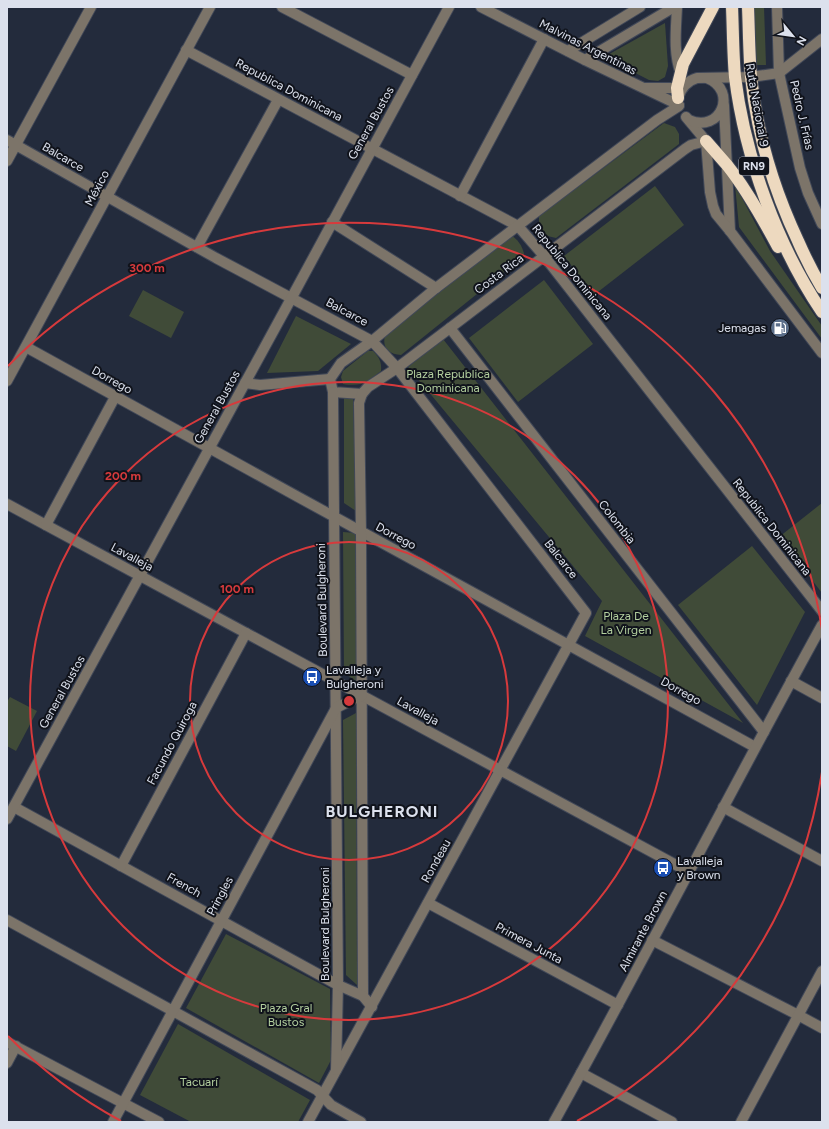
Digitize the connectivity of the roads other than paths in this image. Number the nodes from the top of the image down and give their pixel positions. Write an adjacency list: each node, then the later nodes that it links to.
1 (91, 7): 31 (street)
2 (210, 7): 14 (street, México)
3 (282, 7): 19 (street)
4 (449, 7): 19 (street, General Bustos)
5 (481, 7): 12 (street, Malvinas Argentinas)
6 (640, 7): 15 (street)
7 (675, 7): 16 (street); 17 (street)
8 (712, 7): 17 (highway)
9 (732, 7): 20 (highway, Ruta Nacional 9 / RN9)
10 (748, 7): 21 (highway, Ruta Nacional 9 / RN9)
11 (777, 7): 18 (street, Pedro J. Frías)
12 (544, 39): 15 (street, Malvinas Argentinas); 37 (street)
13 (822, 39): 18 (street)
14 (186, 50): 25 (street, Republica Dominicana); 36 (street, México)
15 (568, 51): 16 (street, Malvinas Argentinas)
16 (585, 60): 23 (street, Malvinas Argentinas)
17 (680, 73): 24 (highway)
18 (779, 73): 21 (street); 38 (street, Pedro J. Frías)
19 (412, 75): 32 (street, General Bustos)
20 (735, 76): 21 (street); 22 (street); 45 (highway, Ruta Nacional 9 / RN9)
21 (751, 77): 47 (highway, Ruta Nacional 9 / RN9)
22 (707, 78): 24 (street); 26 (street)
23 (640, 88): 24 (street); 24 (street, Malvinas Argentinas)
24 (680, 95): 27 (street); 41 (street)
25 (278, 100): 32 (street, Republica Dominicana); 43 (street)
26 (724, 101): 28 (street); 35 (street)
27 (686, 117): 28 (street); 29 (street)
28 (711, 121): 29 (street, Costa Rica)
29 (698, 130): 30 (street); 33 (street, Costa Rica)
30 (706, 141): 33 (street, Costa Rica); 35 (highway); 42 (street)
31 (11, 142): 34 (street); 36 (street, Balcarce)
32 (372, 149): 37 (street, Republica Dominicana); 39 (street, General Bustos)
33 (685, 149): 44 (street, Costa Rica)
34 (7, 161)
35 (727, 165): 42 (street); 45 (highway)
36 (107, 196): 43 (street, Balcarce); 52 (street, México)
37 (460, 196): 41 (street, Republica Dominicana)
38 (818, 208): 40 (street, Pedro J. Frías)
39 (332, 222): 46 (street); 48 (street, General Bustos)
40 (822, 224)
41 (518, 226): 44 (street, Republica Dominicana); 46 (street)
42 (730, 231): 53 (street)
43 (197, 248): 48 (street, Balcarce)
44 (544, 256): 50 (street, Costa Rica); 67 (street, Republica Dominicana)
45 (802, 278): 49 (highway, Ruta Nacional 9 / RN9)
46 (436, 288): 51 (street)
47 (822, 288)
48 (292, 298): 51 (street, Balcarce); 57 (street, General Bustos)
49 (822, 312)
50 (450, 328): 54 (street, Costa Rica); 77 (street, Colombia)
51 (372, 340): 54 (street, Balcarce); 55 (street)
52 (26, 347): 56 (street, México); 60 (street, Dorrego)
53 (822, 353)
54 (396, 368): 59 (street, Costa Rica); 68 (street, Balcarce)
55 (330, 379): 57 (street); 58 (street)
56 (7, 381)
57 (245, 383): 61 (street, General Bustos)
58 (333, 392): 59 (street); 63 (street, Boulevard Bulgheroni)
59 (362, 394): 65 (street)
60 (115, 397): 61 (street, Dorrego); 64 (street)
61 (209, 449): 63 (street, Dorrego); 66 (street, General Bustos)
62 (7, 504): 64 (street, Lavalleja)
63 (334, 516): 65 (street, Dorrego); 73 (street, Boulevard Bulgheroni)
64 (46, 525): 66 (street, Lavalleja)
65 (361, 532): 71 (street, Dorrego); 74 (street)
66 (140, 576): 70 (street, Lavalleja); 80 (street, General Bustos)
67 (822, 611)
68 (586, 613): 71 (street, Rondeau)
69 (822, 625): 72 (street, Almirante Brown)
70 (246, 633): 73 (street, Lavalleja); 84 (street, Facundo Quiroga)
71 (569, 644): 78 (street, Dorrego); 79 (street, Rondeau)
72 (791, 681): 75 (street); 77 (street, Almirante Brown)
73 (336, 682): 74 (street, Lavalleja); 76 (street, Boulevard Bulgheroni)
74 (362, 695): 76 (street); 79 (street, Lavalleja); 92 (street)
75 (822, 698)
76 (336, 708): 88 (street, Pringles); 91 (street, Boulevard Bulgheroni)
77 (764, 732): 78 (street, Almirante Brown)
78 (755, 747): 81 (street, Almirante Brown)
79 (500, 770): 85 (street, Lavalleja); 86 (street, Rondeau)
80 (14, 807): 82 (street, General Bustos); 84 (street, French)
81 (723, 807): 83 (street); 85 (street, Almirante Brown)
82 (7, 820)
83 (822, 861)
84 (121, 866): 88 (street, French)
85 (689, 872): 89 (street, Almirante Brown)
86 (428, 903): 93 (street, Primera Junta); 94 (street, Rondeau)
87 (7, 920): 95 (street)
88 (222, 921): 91 (street, French); 95 (street, Pringles)
89 (652, 940): 93 (street, Almirante Brown); 96 (street)
90 (822, 971): 96 (street)
91 (338, 984): 92 (street, French); 100 (street, Boulevard Bulgheroni)
92 (363, 996): 94 (street)
93 (618, 1005): 101 (street, Almirante Brown)
94 (372, 1007): 100 (street, Rondeau)
95 (173, 1011): 102 (street); 103 (street, Pringles)
96 (798, 1015): 97 (street); 110 (street)
97 (822, 1028)
98 (12, 1044): 99 (street); 103 (street)
99 (7, 1063)
100 (336, 1071): 102 (street, Rondeau)
101 (581, 1073): 108 (street, Almirante Brown); 109 (street)
102 (323, 1096): 106 (street, Rondeau); 107 (street)
103 (123, 1103): 104 (street, Pringles); 105 (street)
104 (113, 1122)
105 (159, 1122)
106 (308, 1122)
107 (361, 1122)
108 (554, 1122)
109 (672, 1122)
110 (741, 1122)

